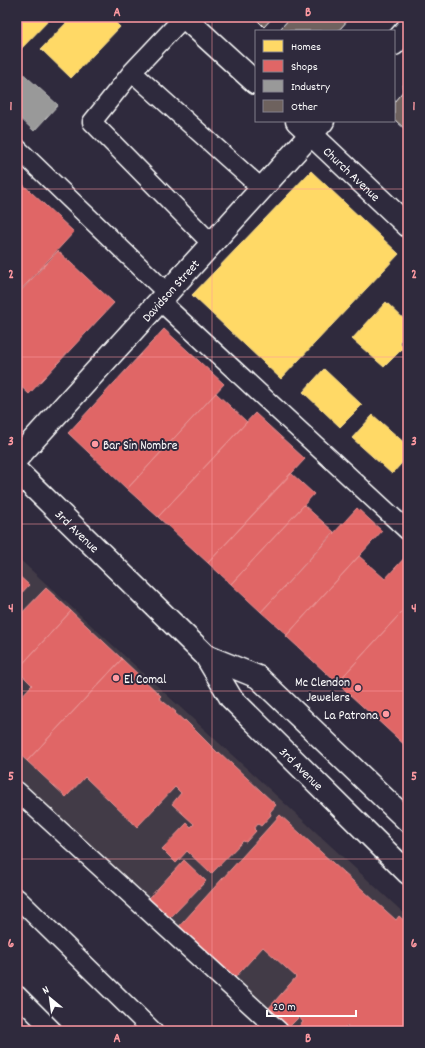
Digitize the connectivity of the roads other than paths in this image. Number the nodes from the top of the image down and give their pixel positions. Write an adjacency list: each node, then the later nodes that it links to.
1 (184, 17): 4 (lane); 5 (main road)
2 (408, 28): 3 (main road)
3 (395, 43)
4 (132, 72): 8 (lane); 10 (lane)
5 (255, 82)
6 (310, 125): 8 (main road, Davidson Street); 9 (main road, Church Avenue)
7 (17, 148): 11 (lane)
8 (261, 188): 10 (main road, Davidson Street)
9 (408, 226)
10 (211, 243): 11 (main road, Davidson Street)
11 (164, 297): 12 (main road, Davidson Street); 14 (lane)
12 (17, 458)
13 (17, 471): 15 (main road, 3rd Avenue)
14 (408, 531)
15 (206, 656): 17 (main road, 3rd Avenue); 18 (main road, 3rd Avenue)
16 (17, 791): 23 (lane)
17 (408, 821)
18 (408, 873)
19 (17, 898): 21 (lane)
20 (17, 995): 22 (lane)
21 (143, 1028)
22 (53, 1031)
23 (279, 1031)

